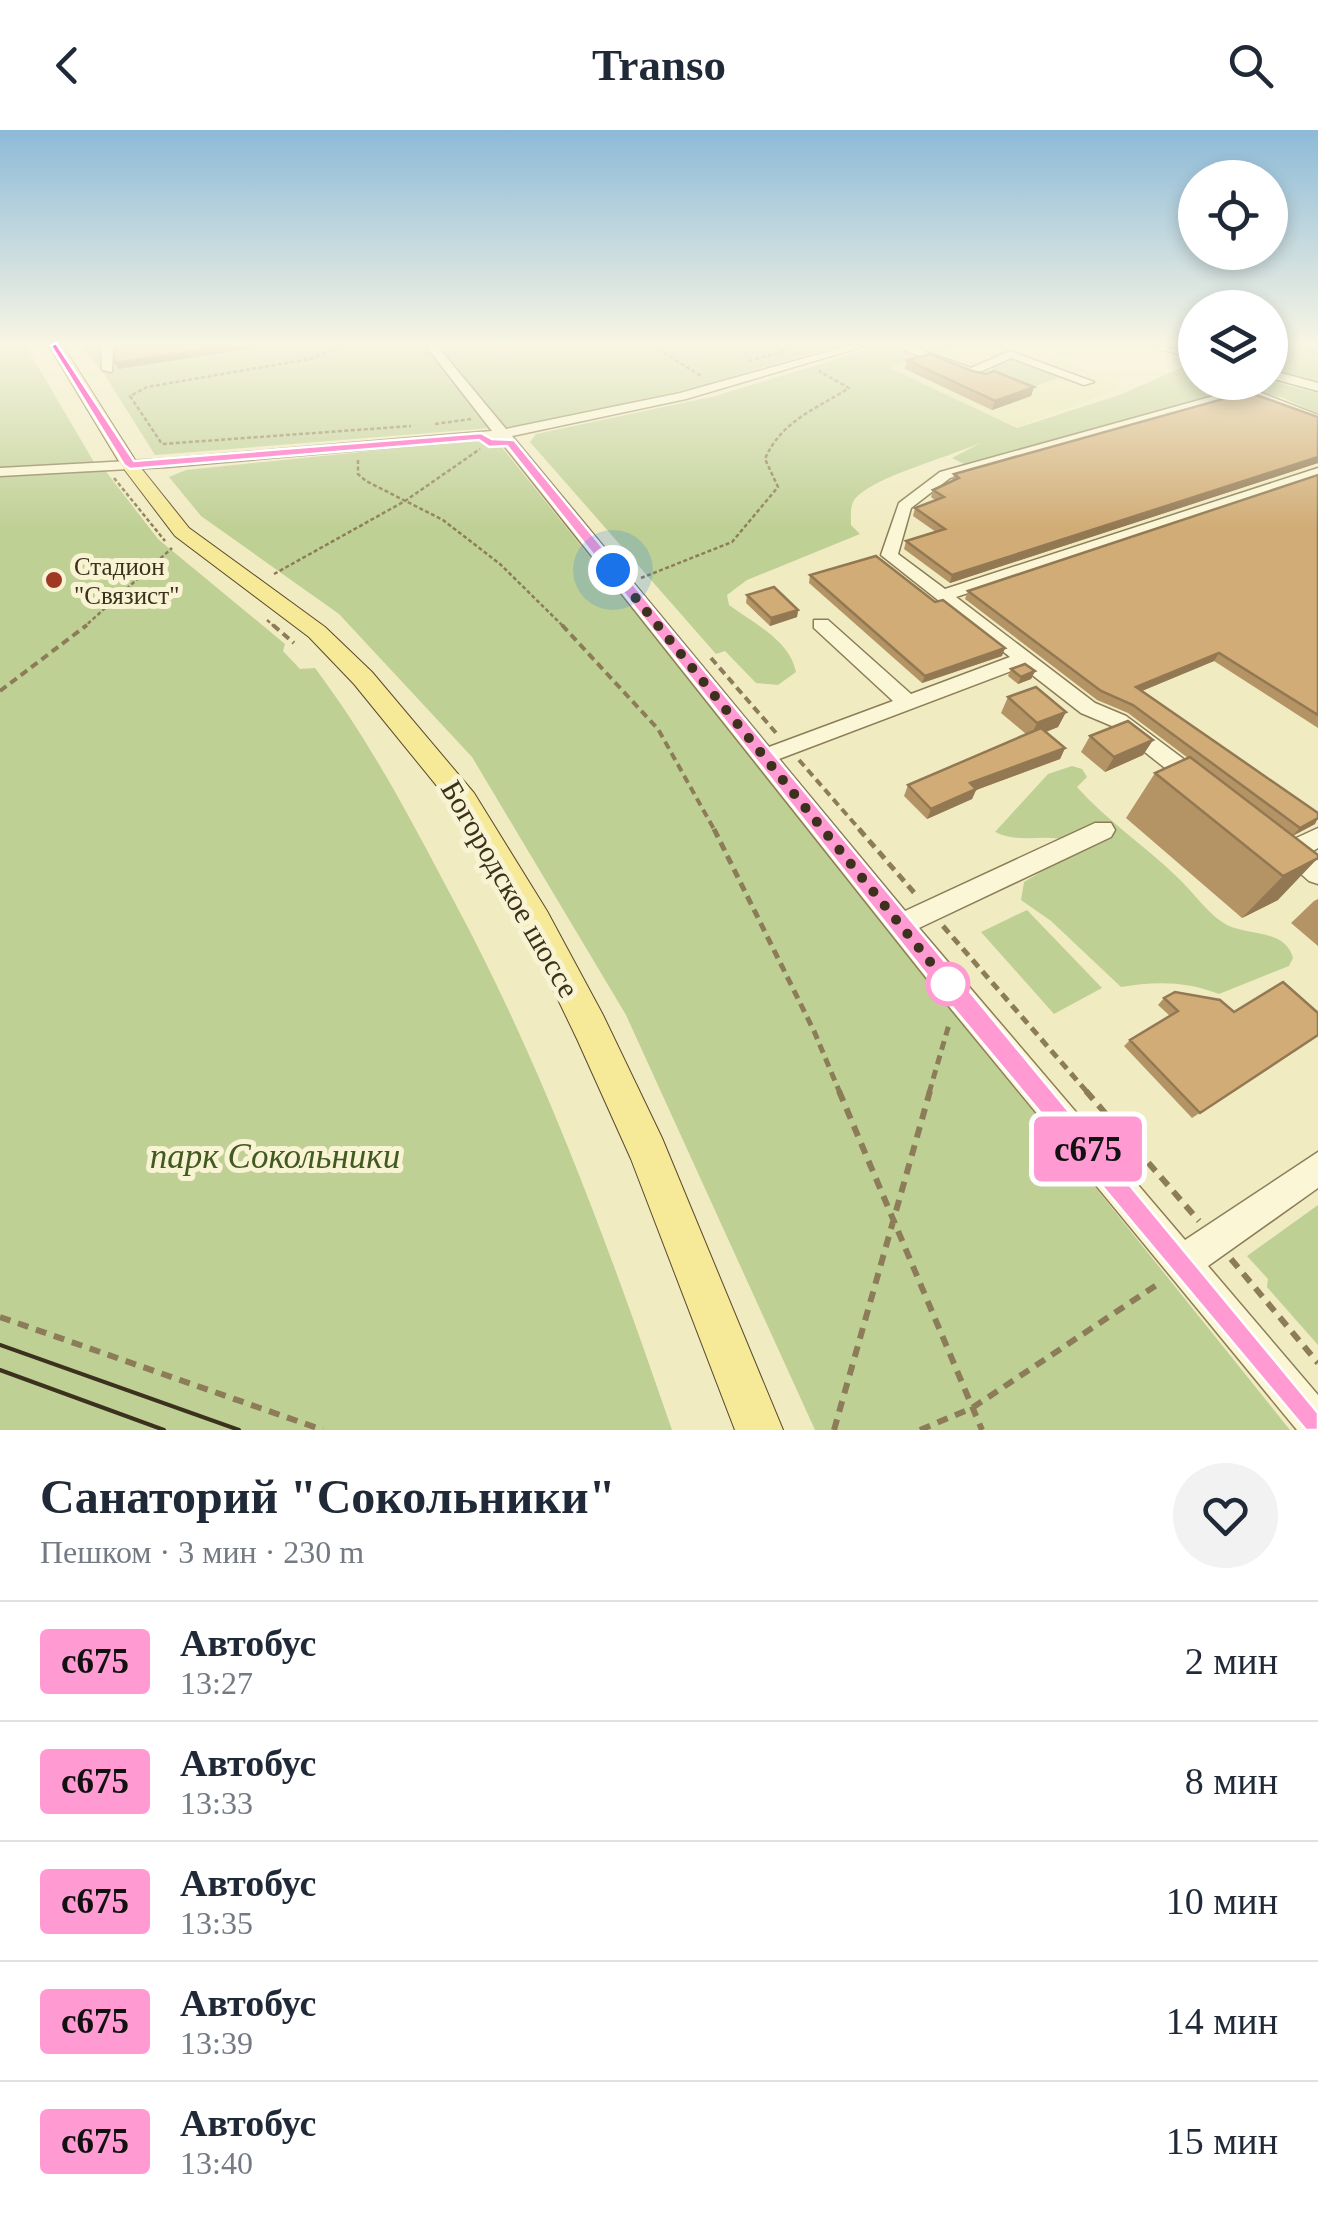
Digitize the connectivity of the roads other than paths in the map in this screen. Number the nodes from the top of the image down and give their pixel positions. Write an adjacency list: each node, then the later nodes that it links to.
1 (94, 407): 8 (main road, Богородское шоссе)
2 (481, 407): 7 (street)
3 (637, 407): 7 (street)
4 (1193, 407): 11 (street)
5 (1284, 407): 6 (street)
6 (1318, 420)
7 (507, 438): 8 (street); 15 (street)
8 (130, 465): 9 (street); 26 (main road, Богородское шоссе)
9 (0, 472)
10 (1318, 472): 11 (street)
11 (943, 596): 13 (street)
12 (820, 624): 14 (street)
13 (1024, 659): 14 (street); 16 (street)
14 (908, 703): 15 (street)
15 (763, 756): 22 (street)
16 (1213, 792)
17 (1260, 828): 20 (street)
18 (1103, 830): 22 (street)
19 (1318, 838): 20 (street)
20 (1290, 852): 21 (street)
21 (1318, 874)
22 (900, 925): 24 (street)
23 (1318, 1168): 24 (street)
24 (1184, 1262): 25 (street)
25 (1318, 1425)
26 (759, 1430)

